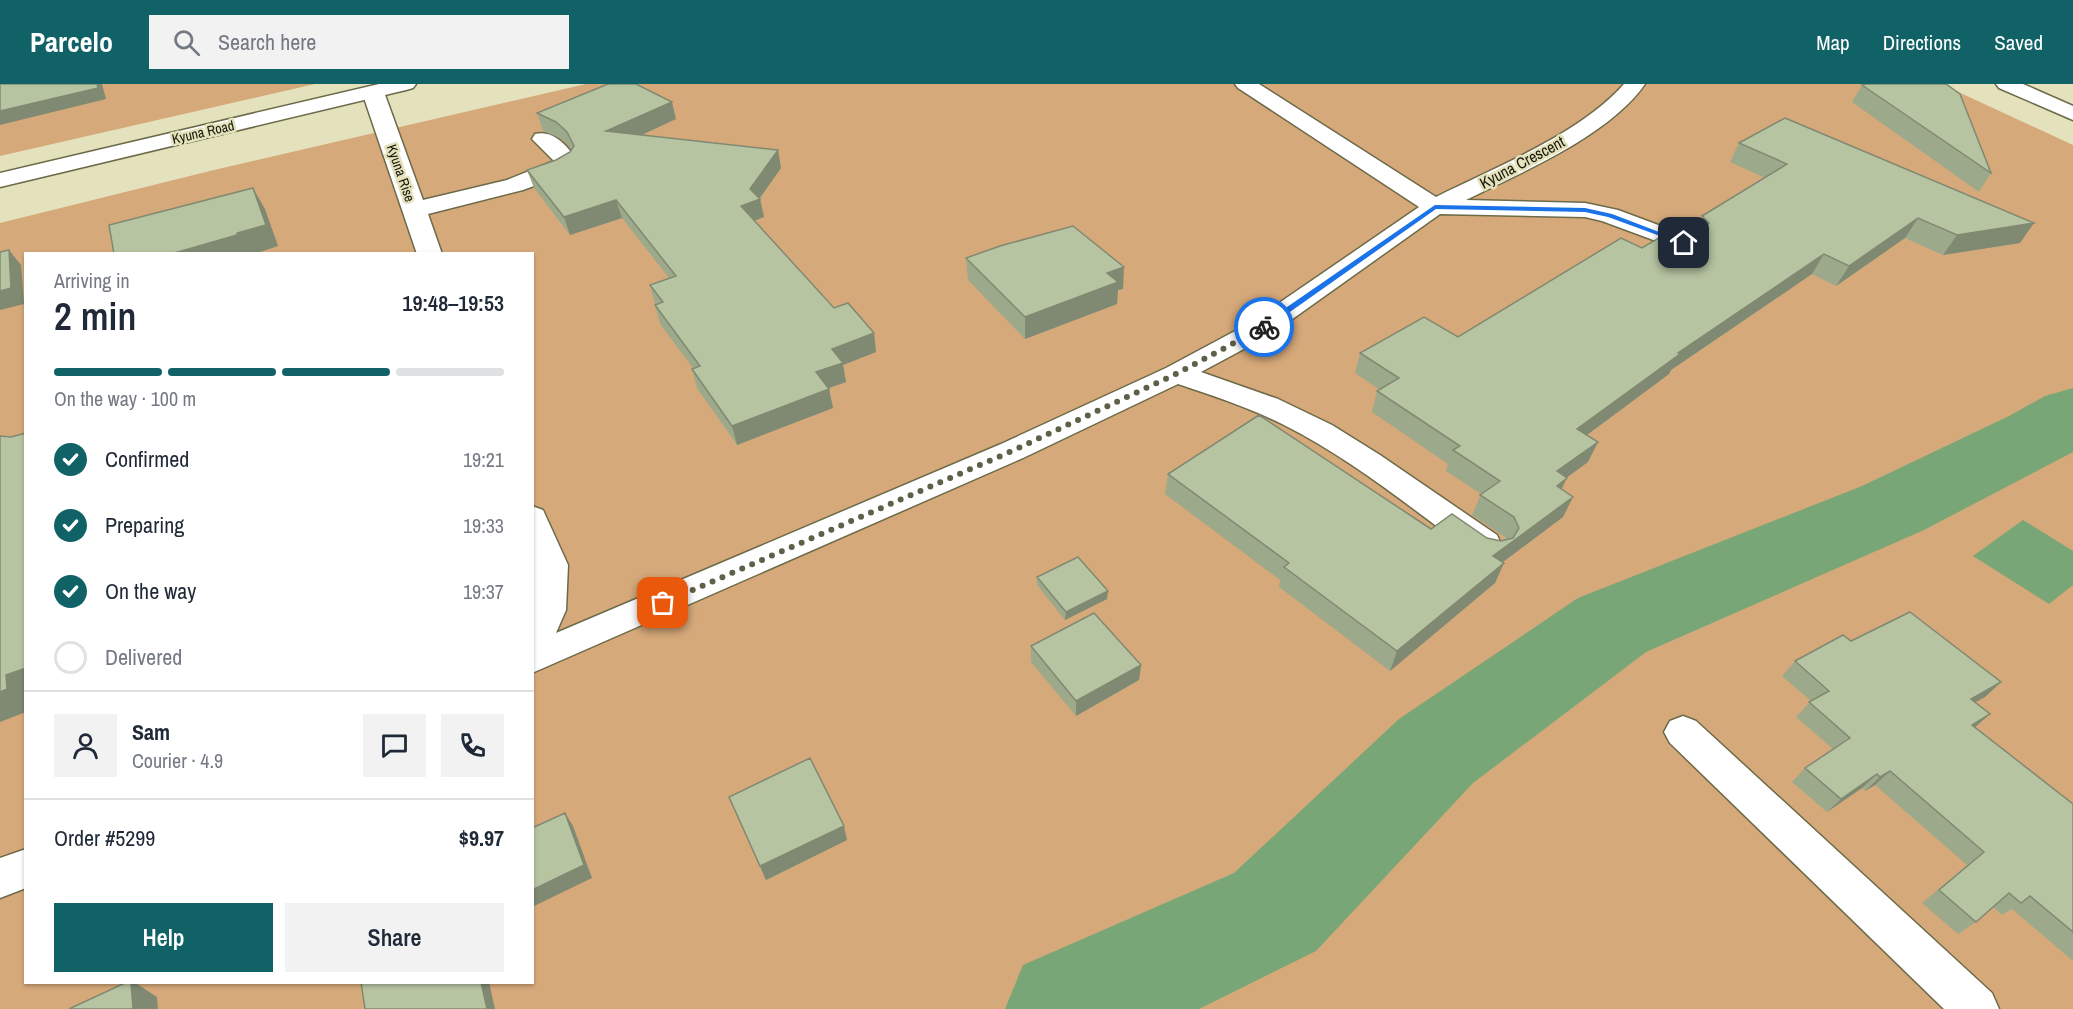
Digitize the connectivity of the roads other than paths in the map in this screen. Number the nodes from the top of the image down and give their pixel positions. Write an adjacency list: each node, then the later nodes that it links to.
1 (406, 84): 5 (street, Kyuna Road)
2 (1245, 84): 9 (street)
3 (1635, 84): 9 (street, Kyuna Crescent)
4 (2006, 84): 6 (street)
5 (373, 92): 8 (street, Kyuna Road); 10 (street, Kyuna Rise)
6 (2073, 114)
7 (543, 139): 10 (street)
8 (0, 180)
9 (1435, 207): 11 (street); 13 (street, Kyuna Crescent)
10 (413, 210): 12 (street, Kyuna Rise)
11 (1684, 243)
12 (429, 252)
13 (1176, 374): 15 (street); 17 (street, Kyuna Crescent)
14 (534, 523): 16 (street)
15 (1491, 548)
16 (534, 644)
17 (534, 658)
18 (1683, 732): 21 (street)
19 (24, 869): 20 (street)
20 (0, 878)
21 (1976, 1009)

